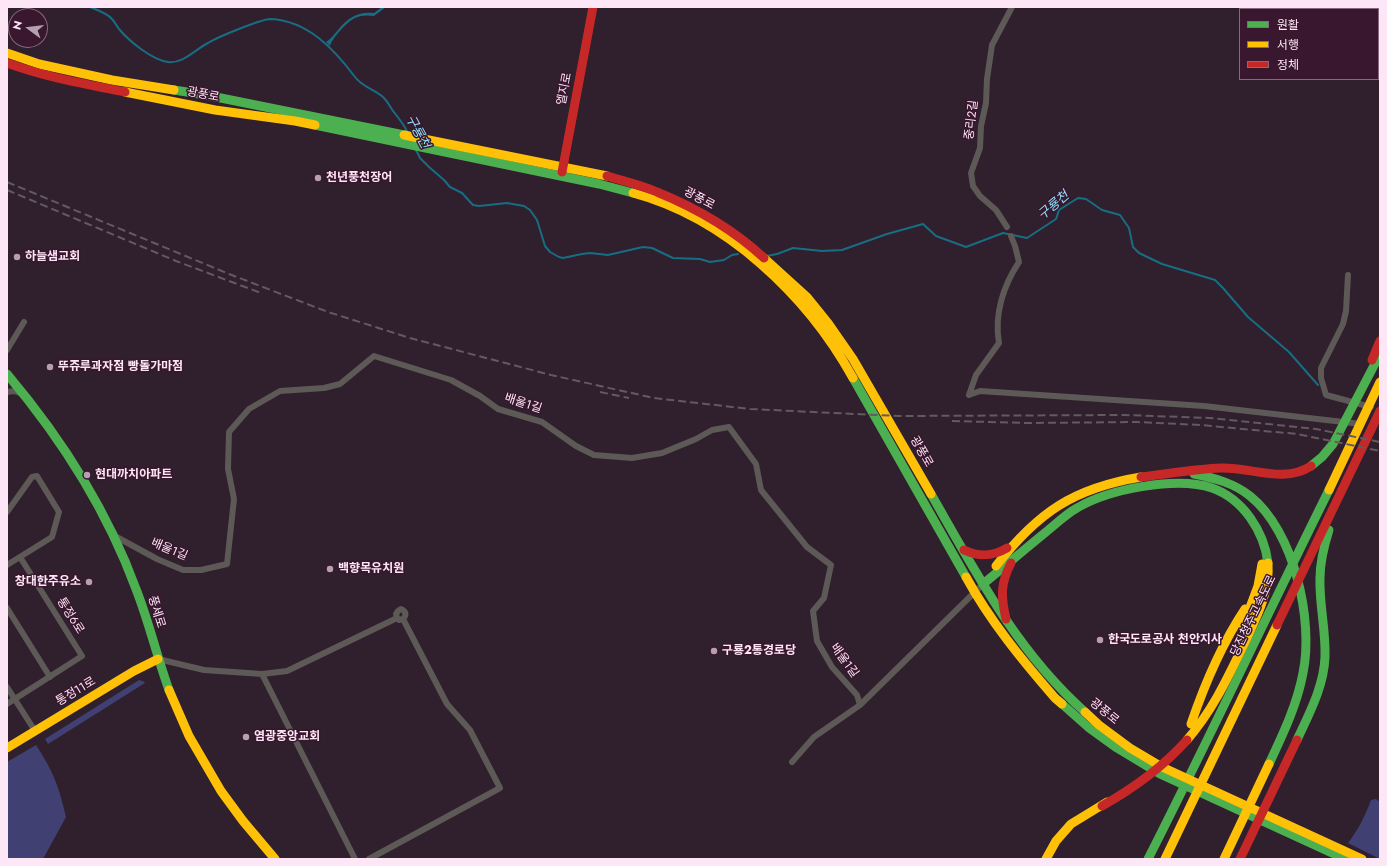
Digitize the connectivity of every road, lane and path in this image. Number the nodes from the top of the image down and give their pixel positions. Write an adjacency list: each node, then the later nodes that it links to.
1 (593, 7): 8 (main road, 엘지로)
2 (1012, 7): 9 (street, 중리2길)
3 (7, 54): 7 (main road, 광풍로)
4 (7, 63): 6 (main road, 광풍로)
5 (7, 67): 6 (main road)
6 (29, 71): 7 (main road, 광풍로)
7 (417, 141): 8 (main road, 광풍로)
8 (562, 170): 28 (main road, 광풍로); 33 (main road, 광풍로)
9 (1007, 227)
10 (1011, 236): 21 (street)
11 (1348, 274): 20 (street)
12 (24, 322): 14 (street)
13 (1380, 341): 15 (main road)
14 (7, 350)
15 (1376, 358): 22 (main road)
16 (7, 374): 19 (main road, 풍세로)
17 (1380, 382): 52 (main road, 당진청주고속도로)
18 (7, 392): 19 (street)
19 (26, 395): 26 (main road, 풍세로)
20 (1380, 410): 21 (main road)
21 (1377, 425): 23 (main road)
22 (1177, 473): 27 (main road); 47 (main road)
23 (1338, 502): 53 (main road, 당진청주고속도로); 56 (main road)
24 (7, 512): 29 (street)
25 (1256, 527): 30 (main road); 44 (main road); 44 (main road)
26 (114, 535): 36 (main road, 풍세로); 42 (street, 배울1길)
27 (1019, 539): 28 (main road); 32 (main road)
28 (964, 550): 32 (main road, 광풍로)
29 (20, 557): 31 (street); 38 (street, 통정6로)
30 (1014, 558): 32 (main road); 35 (main road)
31 (7, 565)
32 (983, 584): 33 (street); 35 (main road, 광풍로)
33 (974, 592): 42 (street); 57 (main road, 광풍로)
34 (7, 608): 38 (street)
35 (1006, 619): 58 (main road, 광풍로)
36 (158, 659): 37 (street); 43 (main road, 통정11로); 48 (main road, 풍세로)
37 (262, 674): 49 (street); 50 (street)
38 (50, 677): 40 (street, 통정6로)
39 (7, 687): 40 (street)
40 (15, 700): 41 (street, 통정6로); 43 (street)
41 (7, 704)
42 (860, 705): 46 (street)
43 (35, 731): 45 (main road, 통정11로)
44 (1178, 745): 51 (main road)
45 (7, 748)
46 (792, 762)
47 (1239, 834): 54 (main road); 55 (main road)
48 (276, 859)
49 (355, 859)
50 (369, 859)
51 (1046, 859)
52 (1148, 859)
53 (1165, 859)
54 (1224, 859)
55 (1229, 859)
56 (1240, 859)
57 (1344, 859)
58 (1362, 859)

